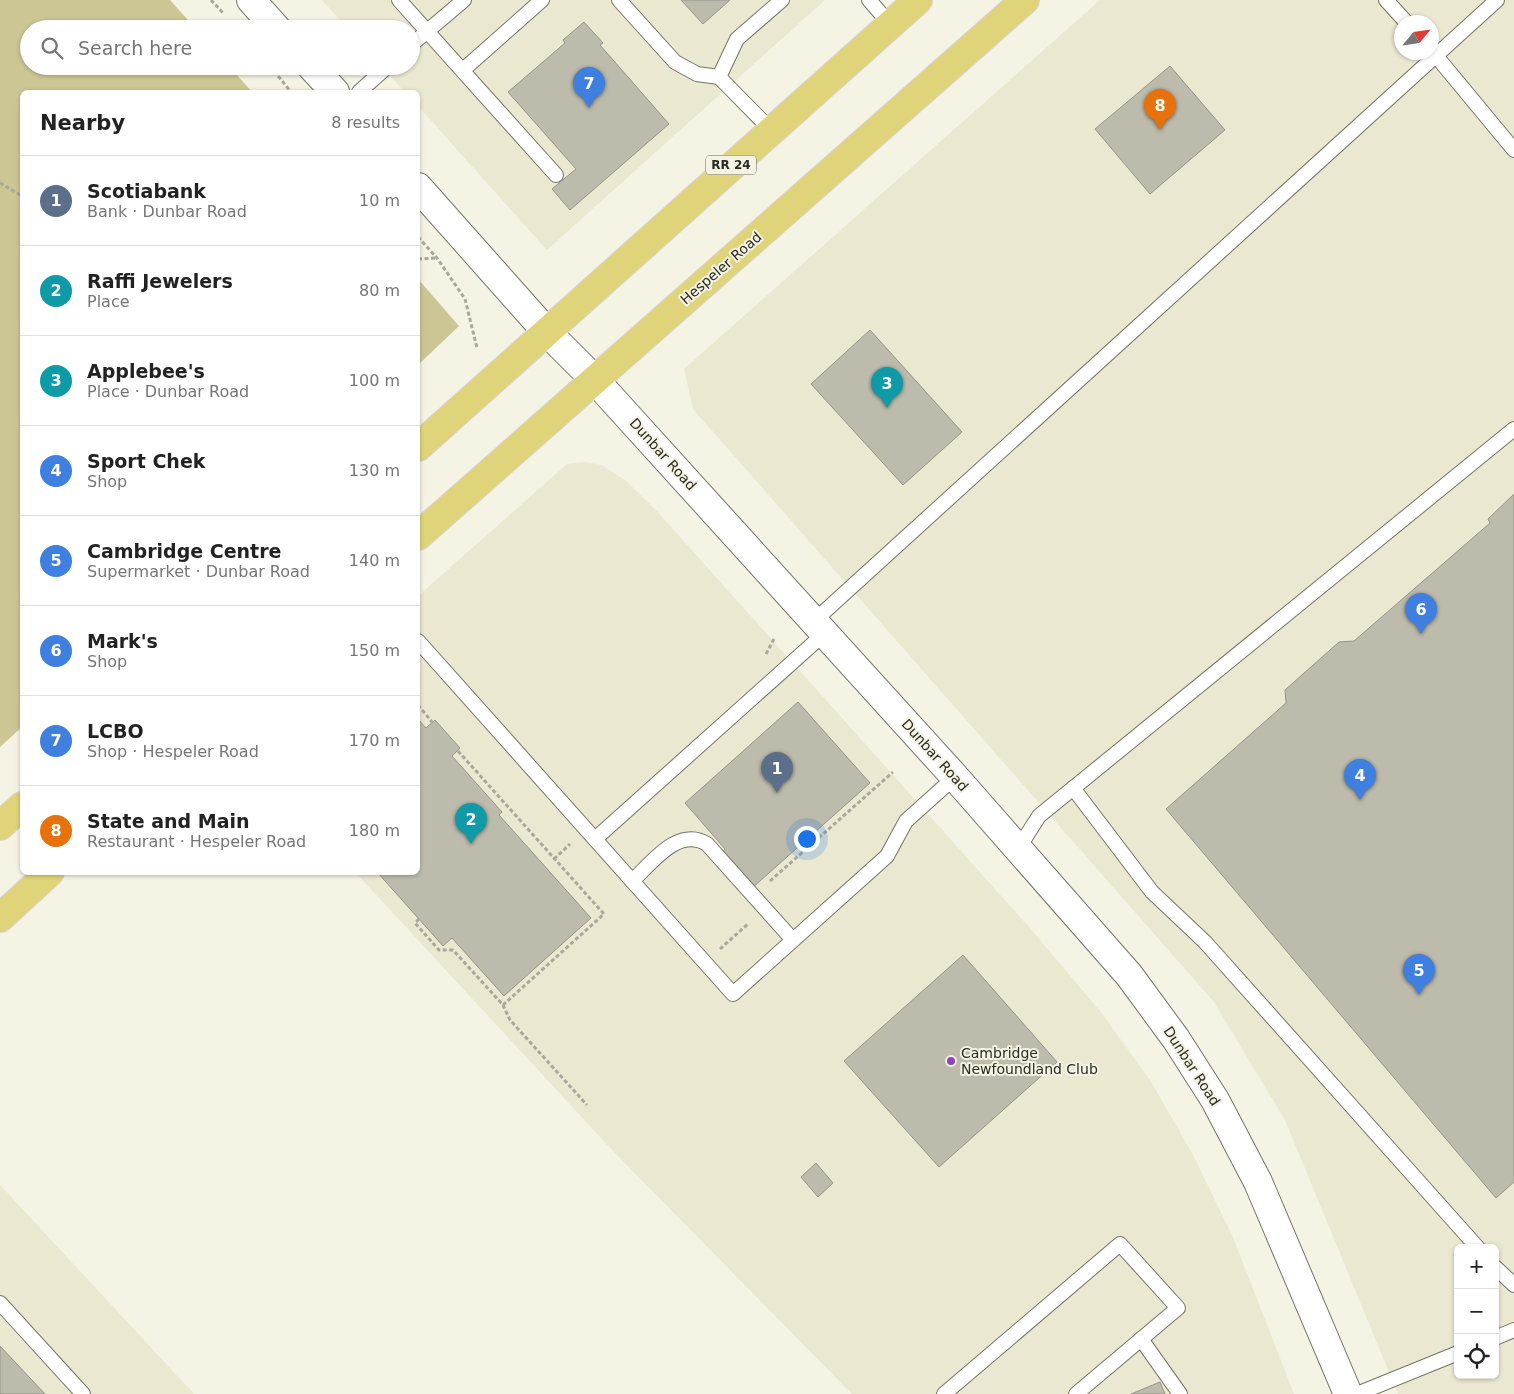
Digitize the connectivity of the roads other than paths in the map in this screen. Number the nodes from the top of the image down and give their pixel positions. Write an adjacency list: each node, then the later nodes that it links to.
1 (251, 0): 13 (street)
2 (399, 0): 14 (lane)
3 (464, 0): 17 (lane)
4 (542, 0): 22 (lane)
5 (619, 0): 25 (lane)
6 (782, 0): 25 (lane)
7 (869, 0): 16 (lane)
8 (918, 0): 16 (main road, RR 24)
9 (1025, 0): 33 (main road, Hespeler Road)
10 (1386, 0): 12 (lane)
11 (1497, 0): 19 (lane)
12 (1400, 15)
13 (269, 20)
14 (418, 20)
15 (420, 22): 17 (lane)
16 (890, 24): 28 (main road, RR 24)
17 (427, 30): 18 (lane); 22 (lane)
18 (420, 37)
19 (1439, 50)
20 (1428, 60): 37 (lane)
21 (1439, 60): 29 (lane)
22 (463, 70): 30 (lane)
23 (319, 75): 26 (street)
24 (378, 75): 27 (lane)
25 (719, 77): 28 (lane)
26 (333, 90)
27 (361, 90)
28 (771, 130): 32 (main road, RR 24)
29 (1514, 150)
30 (556, 175)
31 (420, 189): 32 (street, Dunbar Road)
32 (545, 330): 33 (street, Dunbar Road); 35 (main road, RR 24)
33 (594, 379): 36 (main road, Hespeler Road); 37 (street, Dunbar Road)
34 (1514, 429): 40 (lane)
35 (420, 444)
36 (420, 534)
37 (820, 627): 39 (street, Dunbar Road); 43 (lane)
38 (420, 643): 43 (lane)
39 (956, 778): 44 (street, Dunbar Road); 48 (lane)
40 (1073, 788): 44 (lane); 49 (lane)
41 (20, 808): 42 (main road)
42 (0, 826)
43 (595, 840): 46 (lane)
44 (1018, 849): 61 (street, Dunbar Road)
45 (47, 875): 47 (main road)
46 (632, 881): 48 (lane); 48 (lane)
47 (0, 918)
48 (793, 940)
49 (1474, 1244)
50 (1499, 1271): 51 (lane)
51 (1514, 1285)
52 (0, 1302): 57 (lane)
53 (1514, 1330): 54 (lane)
54 (1499, 1336)
55 (1141, 1339): 58 (lane); 59 (lane); 60 (lane)
56 (1454, 1355): 62 (lane)
57 (83, 1394)
58 (944, 1394)
59 (1076, 1394)
60 (1180, 1394)
61 (1348, 1394)
62 (1357, 1394)

